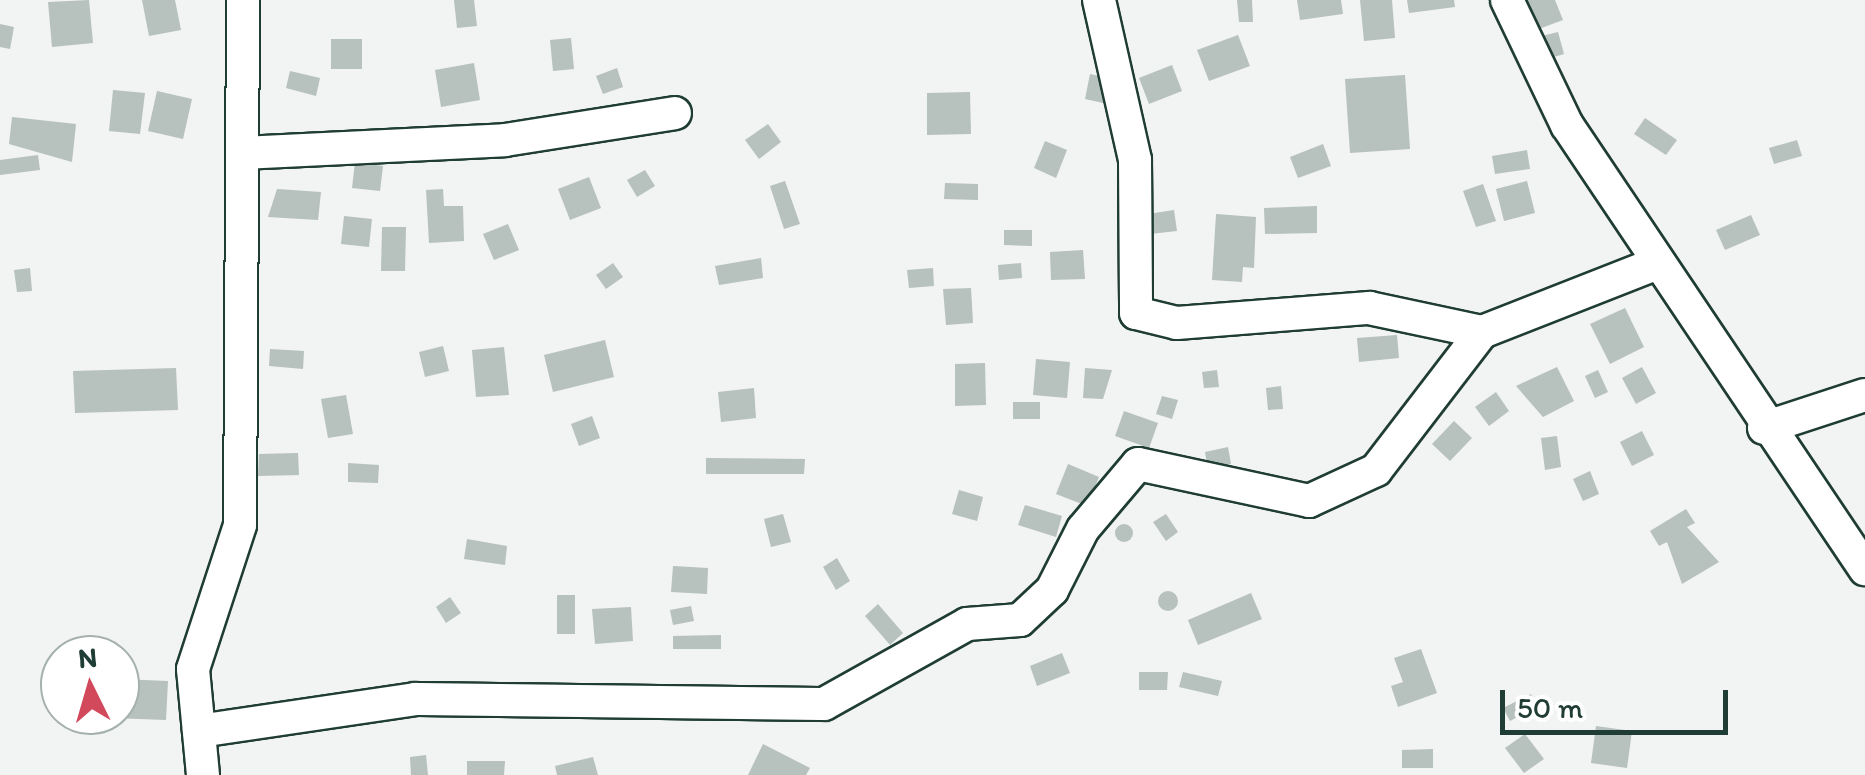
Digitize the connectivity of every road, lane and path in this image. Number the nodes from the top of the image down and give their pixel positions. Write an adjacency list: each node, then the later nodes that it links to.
1 (243, 0): 5 (street)
2 (1100, 0): 7 (street)
3 (1506, 0): 6 (street)
4 (675, 113): 5 (street)
5 (242, 153): 11 (street)
6 (1658, 263): 7 (street); 9 (street)
7 (1482, 332): 11 (street)
8 (1865, 395): 9 (street)
9 (1764, 428): 10 (street)
10 (1865, 568)
11 (199, 731): 12 (street)
12 (203, 775)

